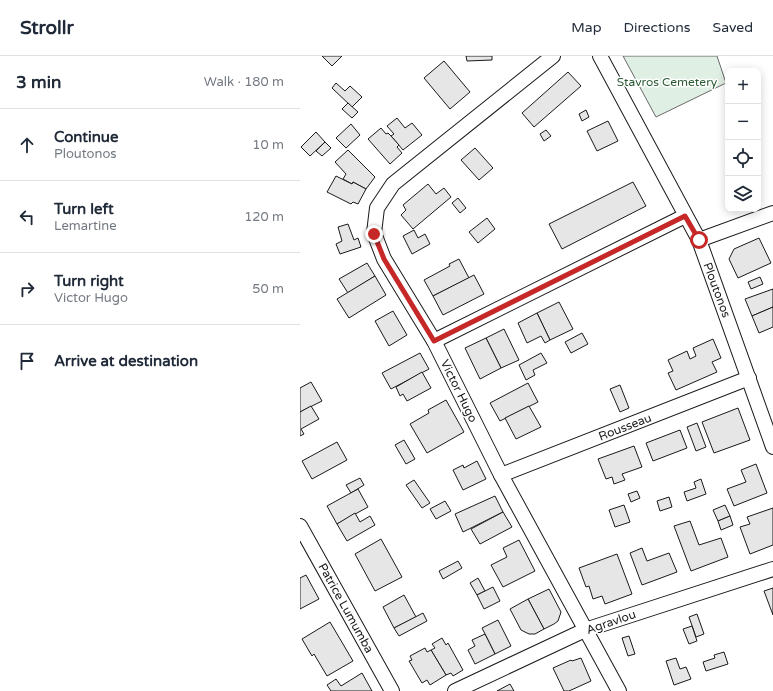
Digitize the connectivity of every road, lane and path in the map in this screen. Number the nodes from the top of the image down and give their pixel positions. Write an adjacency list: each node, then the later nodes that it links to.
1 (553, 56): 6 (street, Victor Hugo)
2 (600, 56): 4 (street, Ploutonos)
3 (773, 213): 5 (street)
4 (685, 216): 5 (street, Ploutonos); 6 (street)
5 (699, 240): 7 (street, Ploutonos)
6 (434, 341): 9 (street, Victor Hugo)
7 (749, 378): 8 (street, Ploutonos); 9 (street, Rousseau)
8 (773, 448)
9 (501, 475): 12 (street, Victor Hugo)
10 (300, 526): 13 (street, Patrice Lumumba)
11 (773, 569): 12 (street, Agravlou)
12 (585, 630): 14 (street, Agravlou); 15 (street, Victor Hugo)
13 (392, 691)
14 (455, 691)
15 (619, 691)

